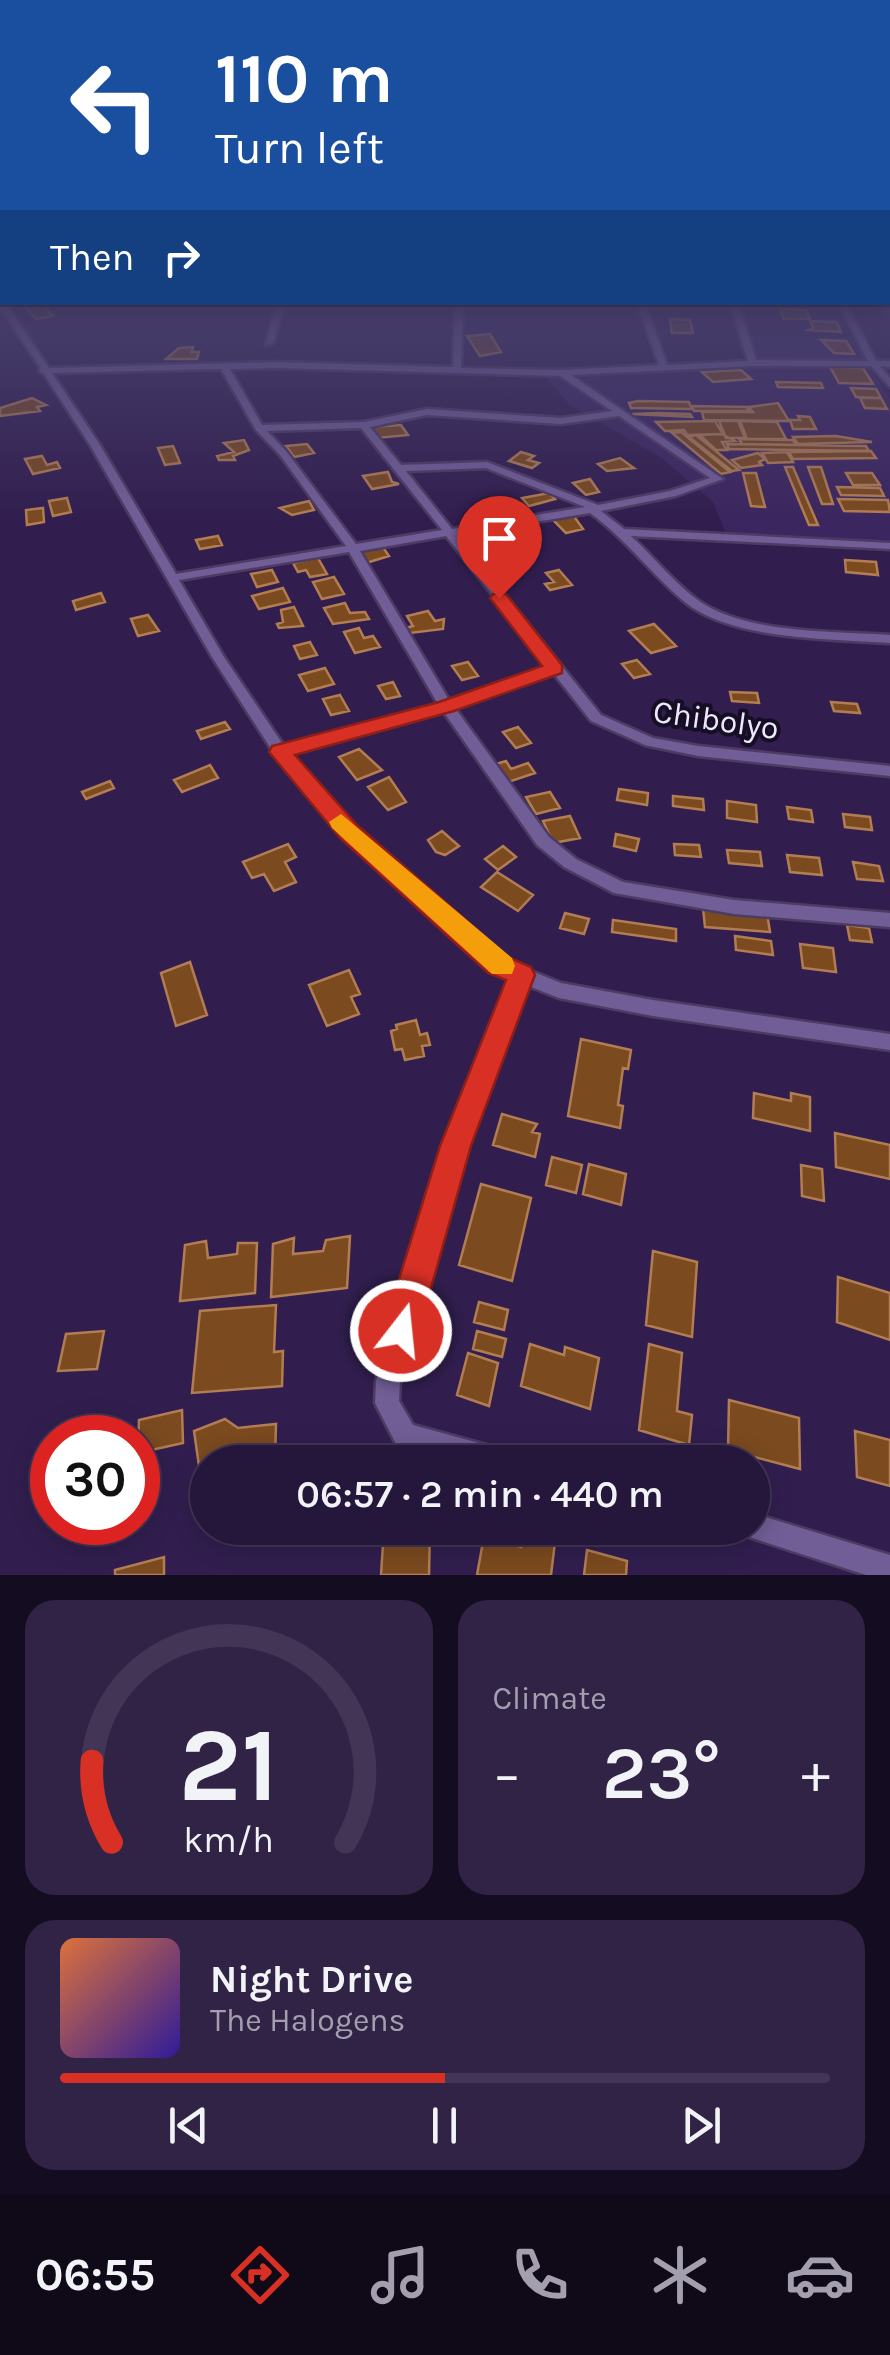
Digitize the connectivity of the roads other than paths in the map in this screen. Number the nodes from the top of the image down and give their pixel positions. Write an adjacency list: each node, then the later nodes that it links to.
1 (44, 372): 15 (street)
2 (228, 372): 8 (street)
3 (536, 372): 5 (street)
4 (572, 372): 5 (street)
5 (562, 373): 6 (street)
6 (621, 412): 7 (street); 10 (street)
7 (364, 426): 8 (street); 9 (street, Chibolyo)
8 (259, 428): 14 (street)
9 (396, 468): 10 (street); 11 (street, Chibolyo)
10 (594, 508): 11 (street); 12 (street)
11 (449, 532): 14 (street); 17 (street, Chibolyo)
12 (623, 532): 13 (street); 16 (street)
13 (890, 546)
14 (352, 547): 15 (street); 18 (street)
15 (172, 578): 19 (street)
16 (890, 639)
17 (554, 669): 18 (street); 20 (street, Chibolyo)
18 (446, 706): 19 (street); 21 (street)
19 (280, 752): 22 (street)
20 (890, 771)
21 (890, 920)
22 (521, 975): 23 (street); 24 (street)
23 (890, 1042)
24 (441, 1445)
25 (770, 1532): 26 (street)
26 (890, 1569)

